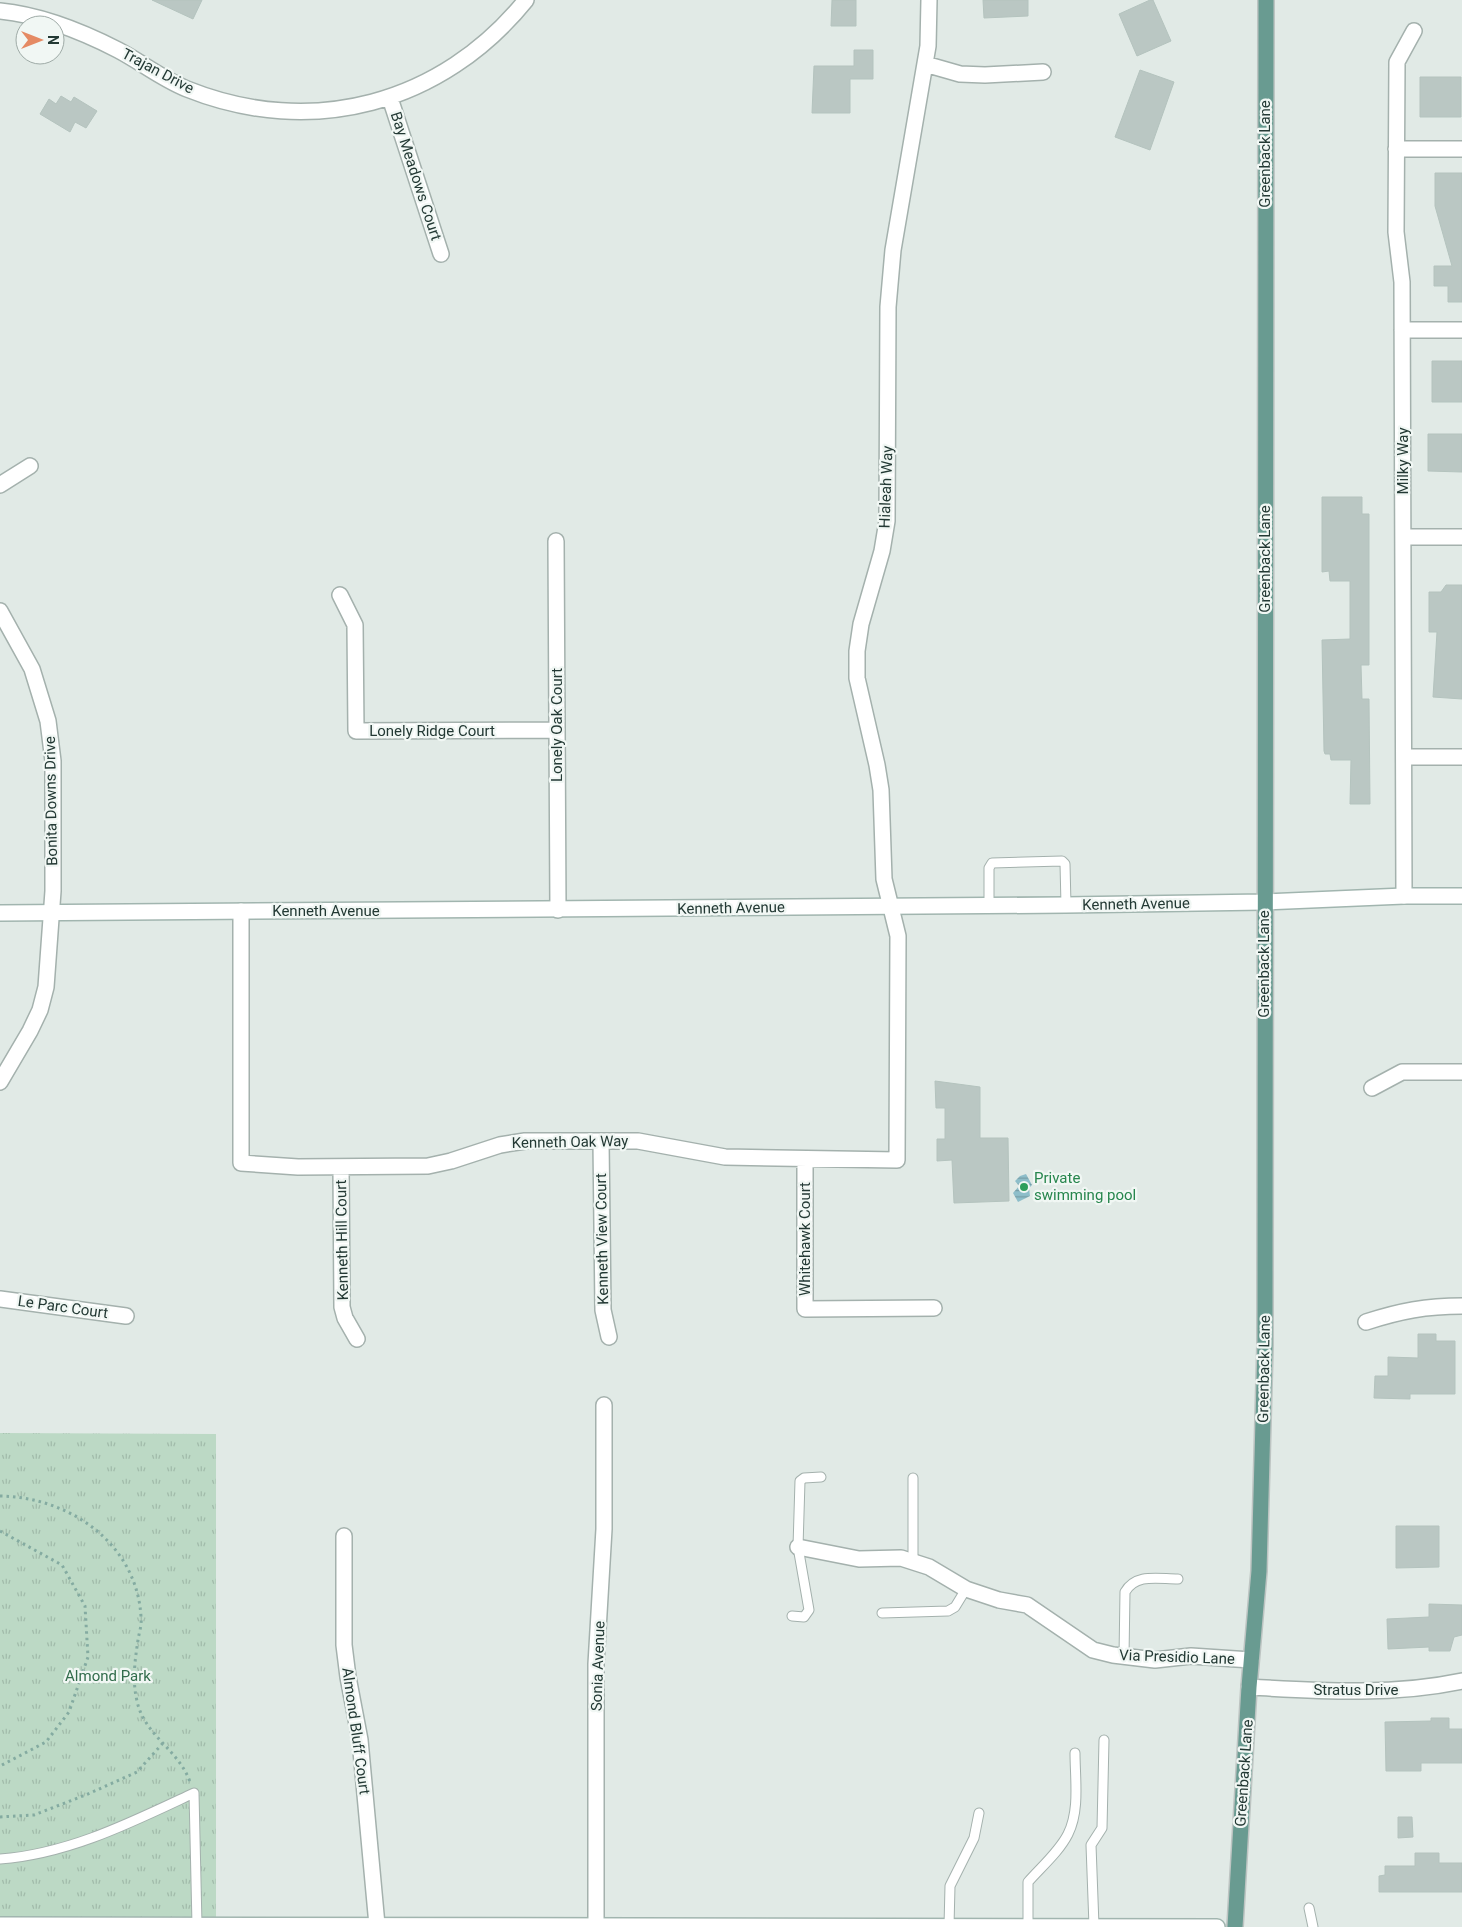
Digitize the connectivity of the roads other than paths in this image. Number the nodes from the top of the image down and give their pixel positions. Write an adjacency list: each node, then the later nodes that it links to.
1 (526, 0): 8 (street, Trajan Drive)
2 (929, 0): 6 (street, Hialeah Way)
3 (1266, 0): 26 (main road, Greenback Lane)
4 (0, 11): 8 (street, Trajan Drive)
5 (1414, 30): 9 (street, Milky Way)
6 (925, 64): 7 (street); 29 (street, Hialeah Way)
7 (1043, 72)
8 (390, 98): 11 (street, Bay Meadows Court)
9 (1396, 149): 10 (street); 12 (street, Milky Way)
10 (1462, 150)
11 (441, 254)
12 (1402, 330): 13 (street); 17 (street, Milky Way)
13 (1462, 330)
14 (30, 466): 15 (street)
15 (0, 485)
16 (1462, 536): 17 (street)
17 (1403, 537): 23 (street, Milky Way)
18 (556, 541): 21 (street, Lonely Oak Court)
19 (340, 595): 21 (street, Lonely Ridge Court)
20 (0, 611): 32 (street, Bonita Downs Drive)
21 (557, 730): 30 (street, Lonely Oak Court)
22 (1462, 757): 23 (street)
23 (1404, 758): 24 (street, Milky Way)
24 (1404, 896): 25 (street, Kenneth Avenue); 26 (street, Kenneth Avenue)
25 (1462, 896)
26 (1264, 902): 28 (street, Kenneth Avenue); 58 (main road, Greenback Lane)
27 (989, 905): 28 (street, Kenneth Avenue); 28 (lane); 29 (street, Kenneth Avenue)
28 (1066, 905)
29 (890, 906): 30 (street, Kenneth Avenue); 38 (street, Kenneth Oak Way)
30 (558, 910): 31 (street, Kenneth Avenue)
31 (242, 911): 32 (street, Kenneth Avenue); 39 (street, Kenneth Oak Way)
32 (51, 912): 33 (street, Kenneth Avenue); 35 (street)
33 (0, 913)
34 (1462, 1072): 36 (street)
35 (0, 1082)
36 (1372, 1088)
37 (601, 1141): 38 (street, Kenneth Oak Way); 39 (street, Kenneth Oak Way); 45 (street, Kenneth View Court)
38 (804, 1159): 42 (street, Whitehawk Court)
39 (341, 1167): 46 (street, Kenneth Hill Court)
40 (0, 1299): 43 (street, Le Parc Court)
41 (1462, 1306): 44 (street)
42 (934, 1308)
43 (126, 1316)
44 (1366, 1322)
45 (609, 1337)
46 (357, 1339)
47 (604, 1405): 74 (street, Sonia Avenue)
48 (821, 1477): 51 (lane)
49 (912, 1478): 52 (lane)
50 (344, 1536): 68 (street, Almond Bluff Court)
51 (798, 1547): 52 (street, Via Presidio Lane); 56 (lane)
52 (913, 1562): 54 (street, Via Presidio Lane)
53 (1178, 1579): 57 (lane)
54 (966, 1589): 55 (lane); 57 (street, Via Presidio Lane)
55 (882, 1613)
56 (792, 1616)
57 (1124, 1656): 58 (street, Via Presidio Lane)
58 (1251, 1660): 60 (main road, Greenback Lane)
59 (1462, 1681): 60 (street, Stratus Drive)
60 (1249, 1687): 76 (main road, Greenback Lane)
61 (1104, 1740): 73 (lane)
62 (1075, 1753): 72 (lane)
63 (979, 1813): 71 (lane)
64 (0, 1859): 67 (lane)
65 (1309, 1908): 77 (lane)
66 (0, 1925): 67 (street)
67 (197, 1925): 69 (street)
68 (377, 1925): 69 (street); 70 (street)
69 (328, 1926)
70 (517, 1926): 74 (street)
71 (949, 1926): 72 (street); 74 (street)
72 (1028, 1926): 73 (street)
73 (1094, 1926): 75 (street)
74 (596, 1927)
75 (1217, 1927)
76 (1235, 1927)
77 (1314, 1927)

